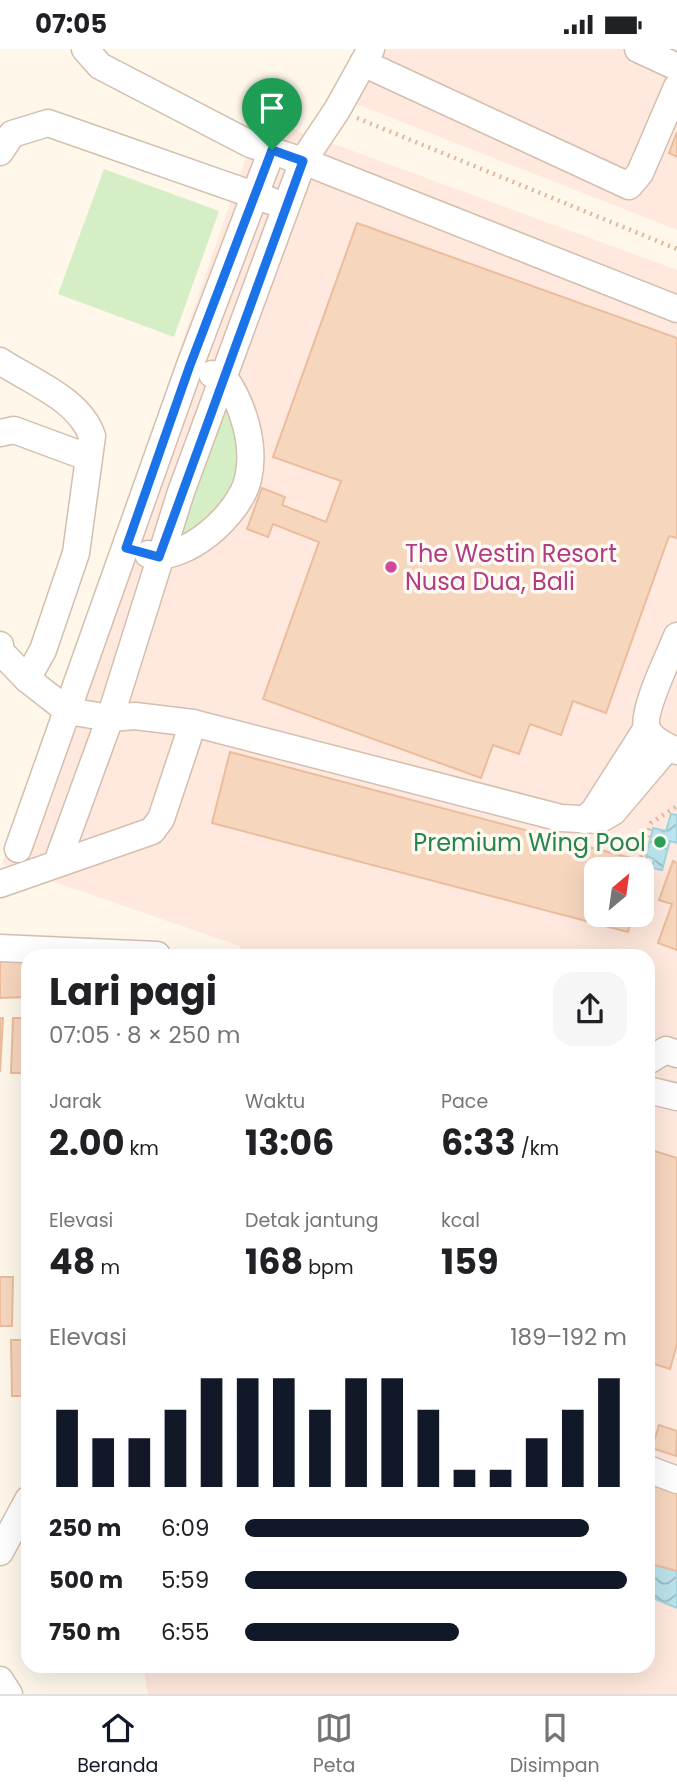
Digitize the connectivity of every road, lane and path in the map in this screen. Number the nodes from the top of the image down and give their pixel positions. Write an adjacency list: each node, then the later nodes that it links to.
1 (85, 49): 7 (lane)
2 (638, 49): 4 (lane)
3 (367, 56): 5 (lane); 6 (lane)
4 (677, 67)
5 (677, 87)
6 (337, 110): 9 (lane); 12 (path)
7 (272, 150): 9 (lane); 10 (lane)
8 (0, 152): 10 (lane)
9 (303, 161): 11 (lane); 13 (lane)
10 (255, 195): 11 (lane); 15 (lane)
11 (286, 207): 16 (lane)
12 (677, 249)
13 (677, 309)
14 (0, 361): 18 (lane)
15 (189, 368): 16 (lane); 19 (lane)
16 (223, 376): 20 (lane); 20 (lane)
17 (0, 429): 18 (lane)
18 (87, 457): 23 (lane)
19 (126, 548): 20 (lane); 24 (lane)
20 (159, 557): 25 (lane)
21 (677, 636): 27 (lane)
22 (0, 645): 23 (lane)
23 (27, 679): 24 (lane)
24 (68, 711): 25 (lane); 31 (lane)
25 (110, 718): 26 (lane); 33 (lane)
26 (192, 723): 30 (lane); 33 (lane)
27 (647, 729): 28 (lane); 30 (lane)
28 (672, 749): 30 (lane)
29 (677, 806): 32 (path)
30 (583, 821)
31 (9, 852): 33 (lane)
32 (641, 857)
33 (57, 863): 34 (lane)
34 (0, 884)
35 (0, 948): 36 (lane)
36 (22, 949)
37 (677, 1053): 38 (lane)
38 (655, 1057)
39 (655, 1092): 40 (lane)
40 (677, 1097)
41 (655, 1472): 42 (lane)
42 (677, 1480)
43 (21, 1513): 44 (lane)
44 (0, 1552)
45 (0, 1680): 46 (lane)
46 (9, 1694)

